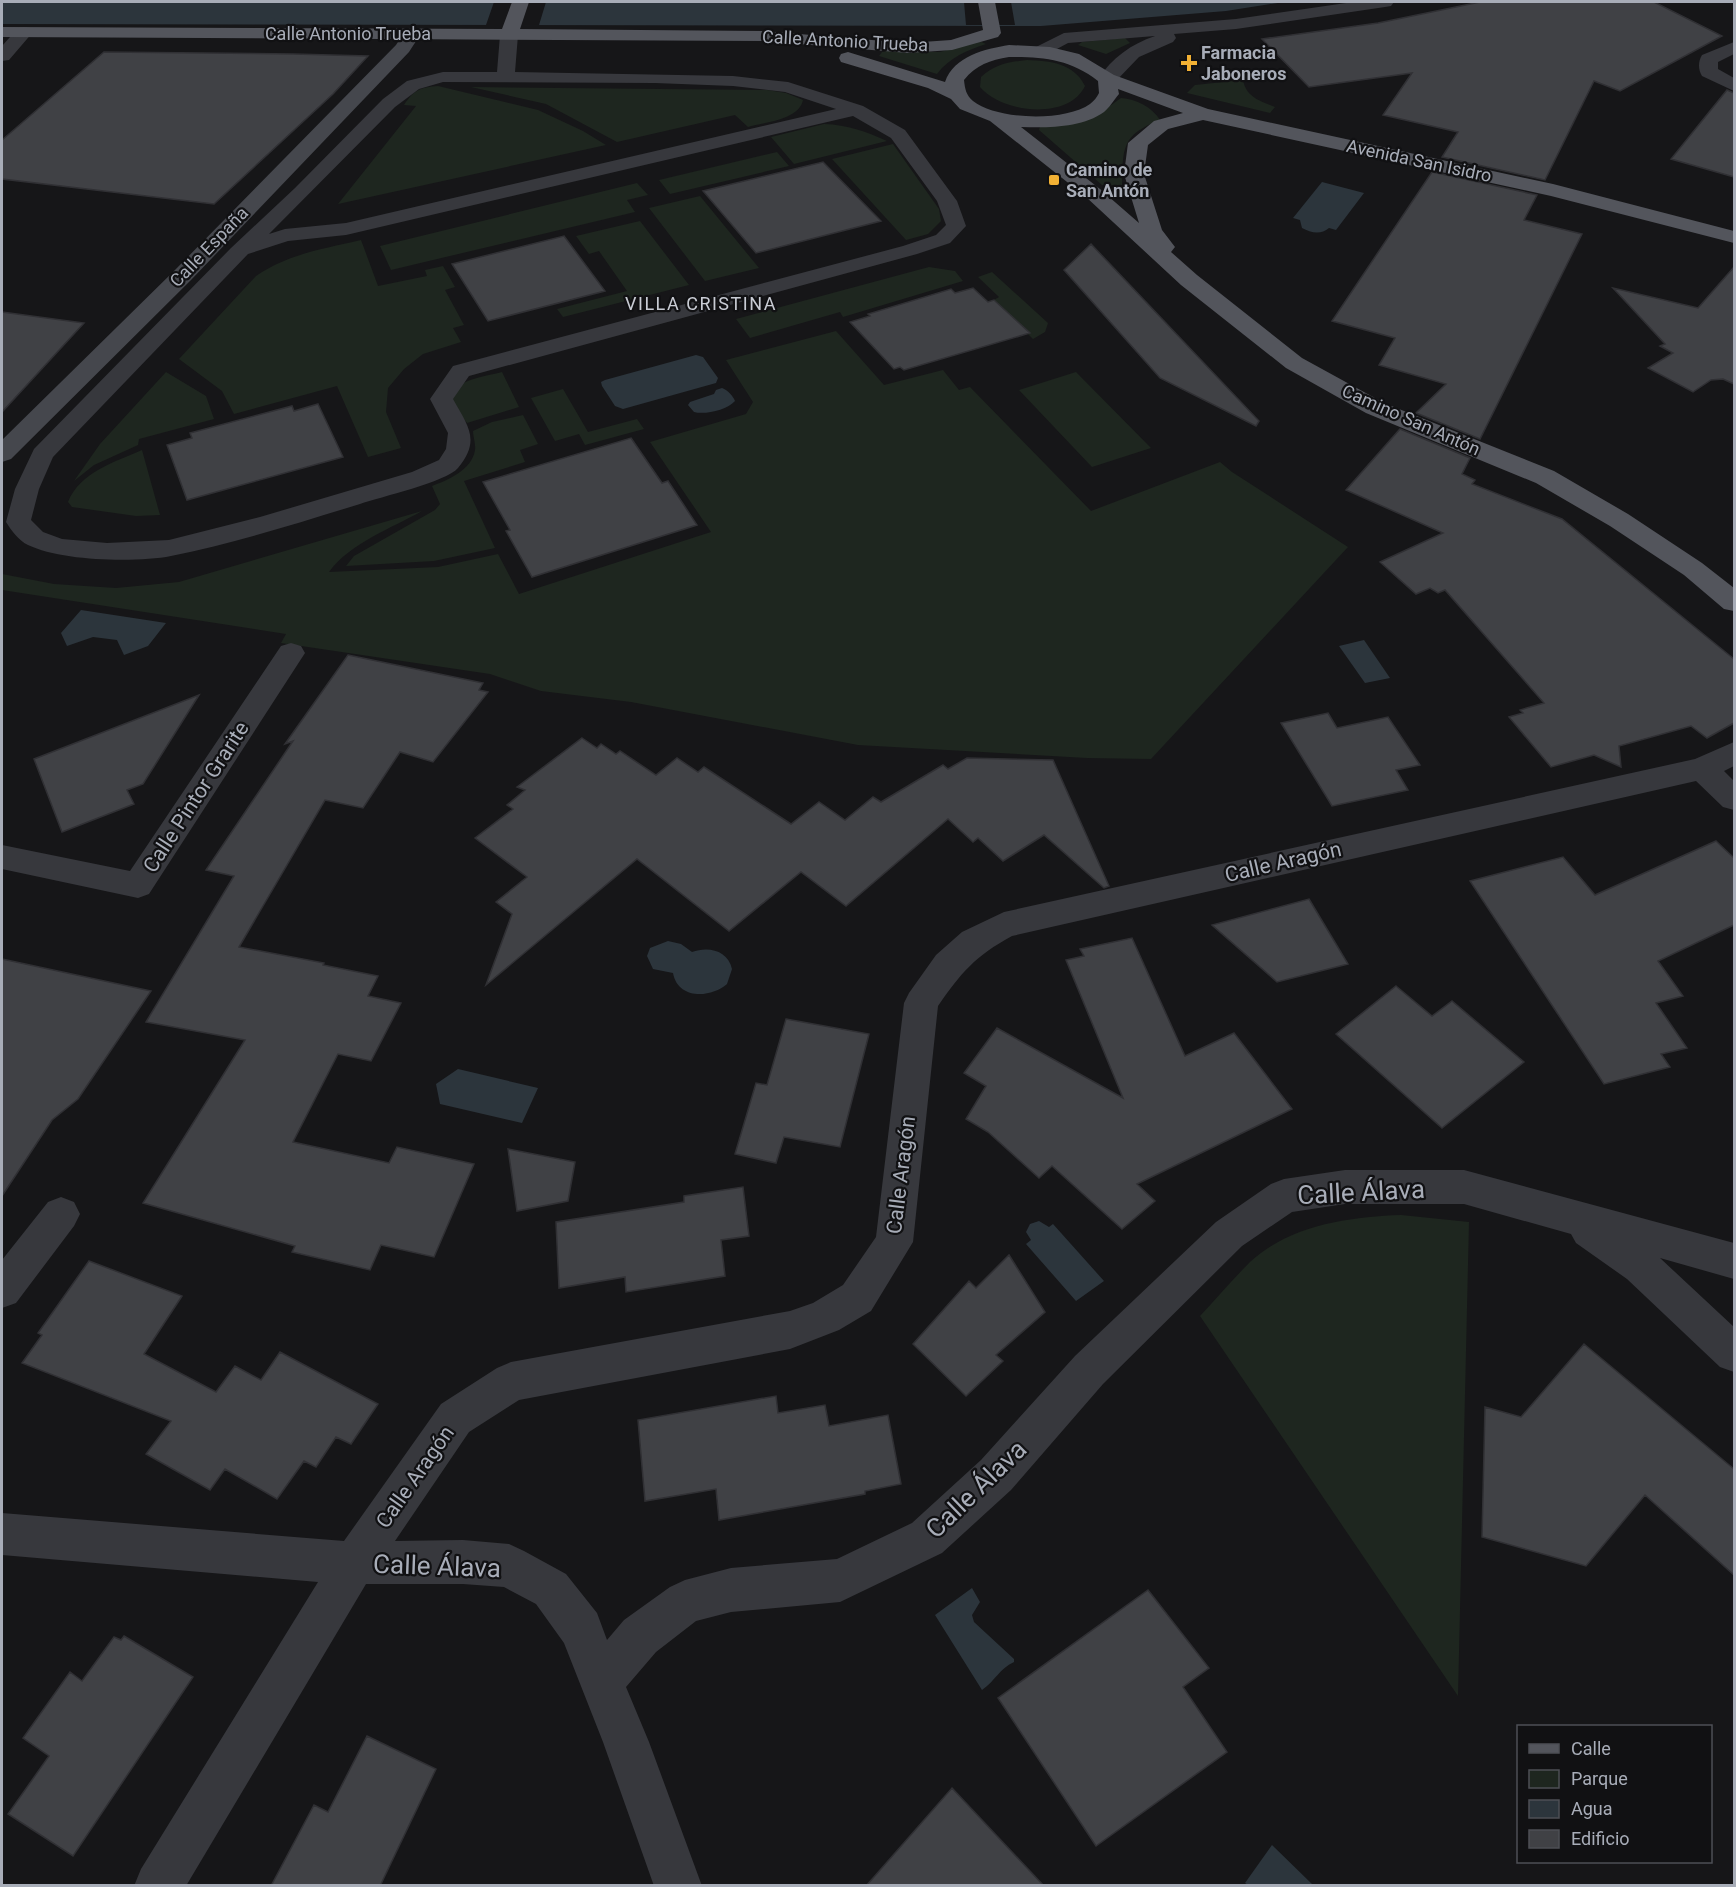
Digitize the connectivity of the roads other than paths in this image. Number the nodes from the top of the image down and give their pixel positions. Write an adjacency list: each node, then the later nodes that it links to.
1 (520, 2): 6 (main road)
2 (987, 2): 5 (main road)
3 (1385, 2): 4 (street)
4 (1197, 27): 12 (street); 15 (street)
5 (991, 29): 10 (main road, Calle Antonio Trueba); 12 (main road)
6 (510, 30): 9 (main road, Calle Antonio Trueba); 10 (main road, Calle Antonio Trueba); 14 (lane)
7 (2, 32): 8 (main road, Calle Antonio Trueba)
8 (24, 32): 9 (main road, Calle Antonio Trueba); 13 (street)
9 (411, 35): 26 (street, Calle España)
10 (695, 36): 17 (main road, Calle Antonio Trueba)
11 (1734, 47): 16 (street)
12 (1042, 51): 15 (main road, Avenida San Isidro); 17 (main road)
13 (2, 56)
14 (506, 76): 18 (lane); 21 (lane)
15 (1107, 79): 19 (main road, Avenida San Isidro); 20 (main road)
16 (1734, 85)
17 (957, 95): 20 (main road, Calle Antonio Trueba)
18 (856, 110): 22 (lane); 24 (lane)
19 (1203, 114): 23 (main road, Avenida San Isidro); 25 (main road)
20 (995, 116): 25 (main road, Camino San Antón)
21 (302, 192): 22 (lane); 24 (lane)
22 (313, 232): 24 (lane)
23 (1734, 237)
24 (238, 252)
25 (1189, 280): 27 (main road, Camino San Antón)
26 (2, 454)
27 (1734, 602)
28 (291, 653): 32 (street, Calle Pintor Grarite)
29 (1734, 753): 30 (street, Calle Aragón)
30 (1702, 769): 31 (street); 39 (street, Calle Aragón)
31 (1734, 799)
32 (2, 857)
33 (61, 1214): 36 (street)
34 (1564, 1215): 35 (street, Calle Álava); 37 (street); 40 (street, Calle Álava)
35 (1734, 1261)
36 (2, 1290)
37 (1734, 1353)
38 (2, 1534): 39 (street, Calle Álava)
39 (354, 1563): 40 (street, Calle Álava); 41 (street, Calle Aragón)
40 (600, 1682): 42 (street)
41 (158, 1886)
42 (678, 1886)

